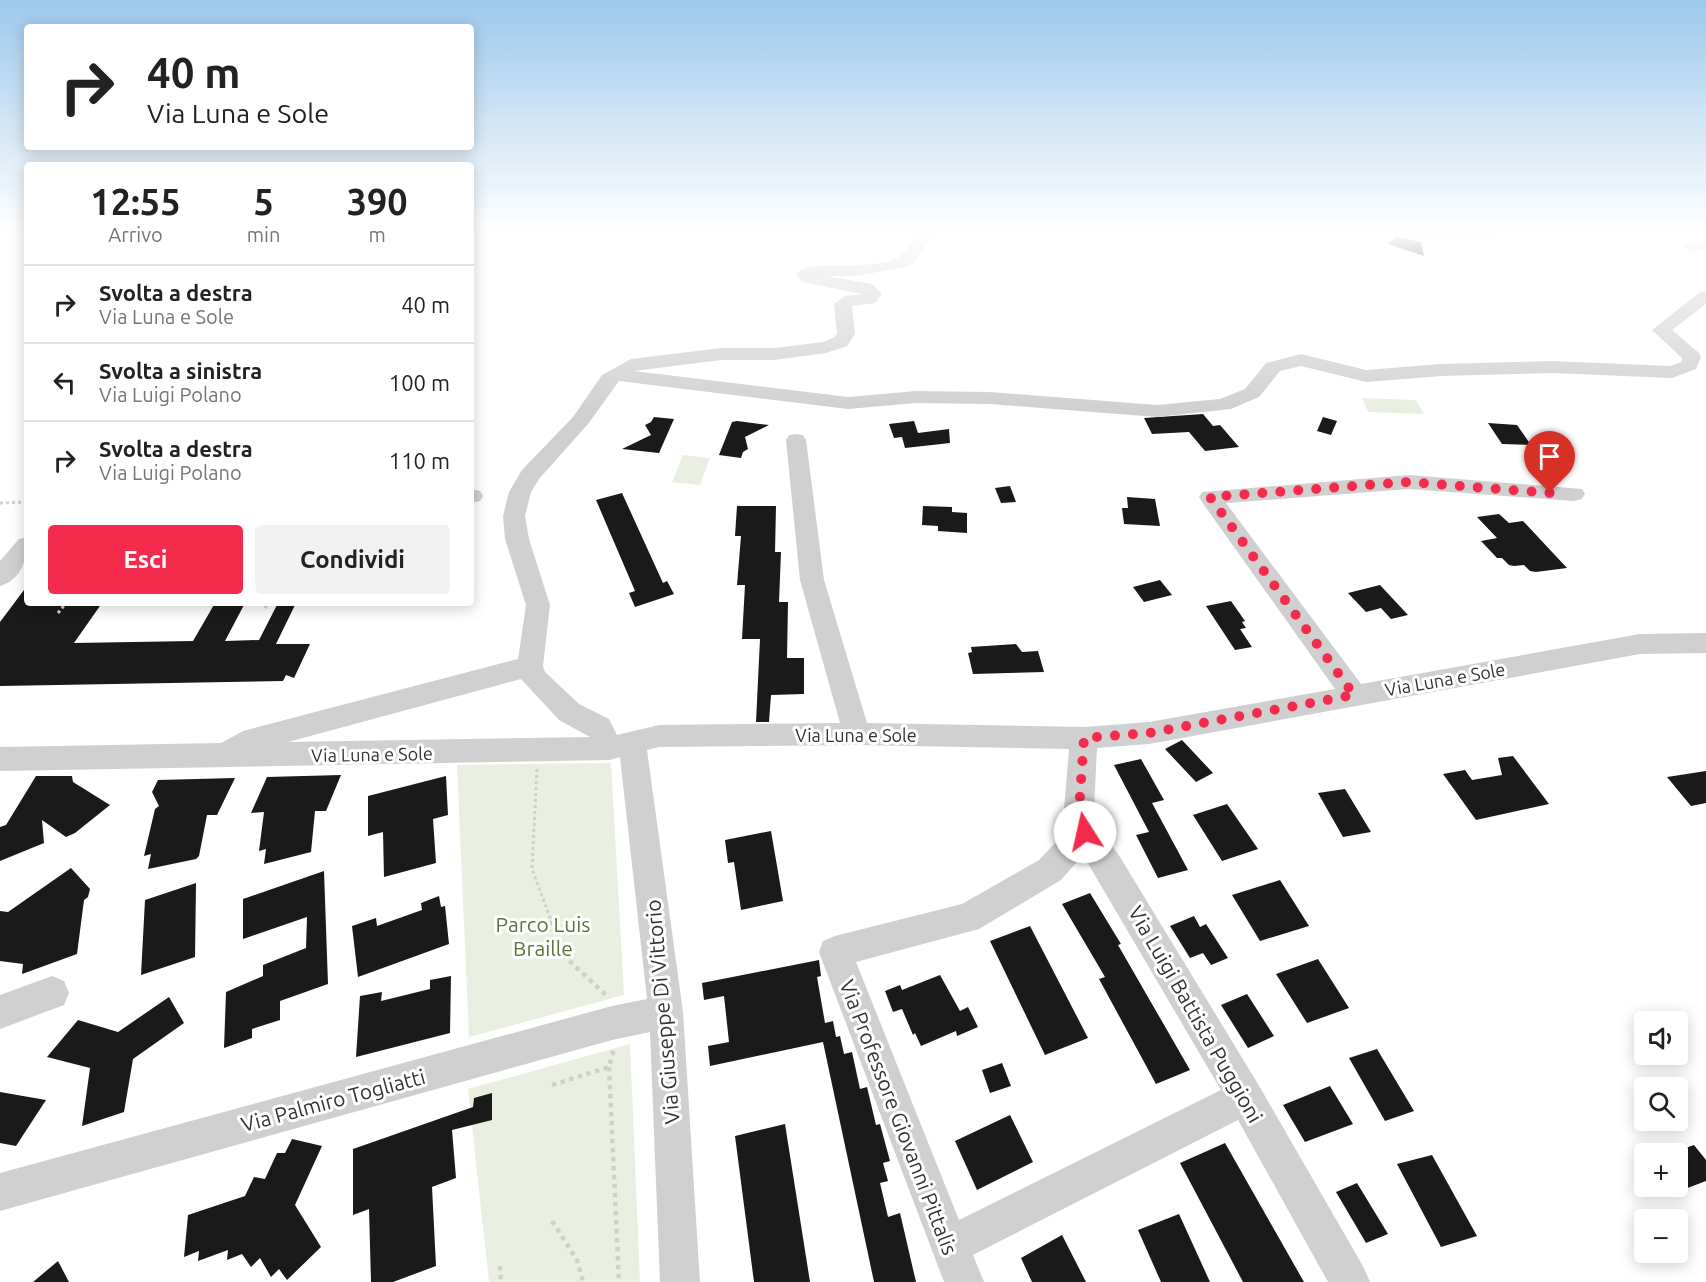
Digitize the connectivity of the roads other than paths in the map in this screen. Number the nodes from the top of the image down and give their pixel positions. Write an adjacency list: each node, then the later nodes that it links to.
1 (870, 292): 3 (street)
2 (1706, 296): 3 (street)
3 (615, 375): 9 (street)
4 (796, 440): 11 (street)
5 (1574, 494): 10 (street)
6 (24, 549): 7 (street)
7 (0, 577)
8 (1706, 643): 10 (street, Via Luna e Sole)
9 (530, 666): 13 (street); 14 (street)
10 (1354, 695): 12 (street, Via Luna e Sole)
11 (857, 734): 12 (street, Via Luna e Sole); 13 (street, Via Luna e Sole)
12 (1084, 738): 16 (street, Via Luigi Battista Puggioni)
13 (621, 745): 14 (street, Via Luna e Sole); 19 (street, Via Giuseppe Di Vittorio)
14 (223, 757): 15 (street, Via Luna e Sole)
15 (0, 759)
16 (1085, 832): 20 (street, Via Luigi Battista Puggioni); 22 (street, Via Professore Giovanni Pittalis)
17 (52, 993): 18 (street)
18 (0, 1012)
19 (666, 1012): 21 (street, Via Palmiro Togliatti); 23 (street, Via Giuseppe Di Vittorio)
20 (1245, 1097): 22 (street); 25 (street, Via Luigi Battista Puggioni)
21 (0, 1192)
22 (950, 1246): 24 (street, Via Professore Giovanni Pittalis)
23 (680, 1282)
24 (964, 1282)
25 (1350, 1282)

